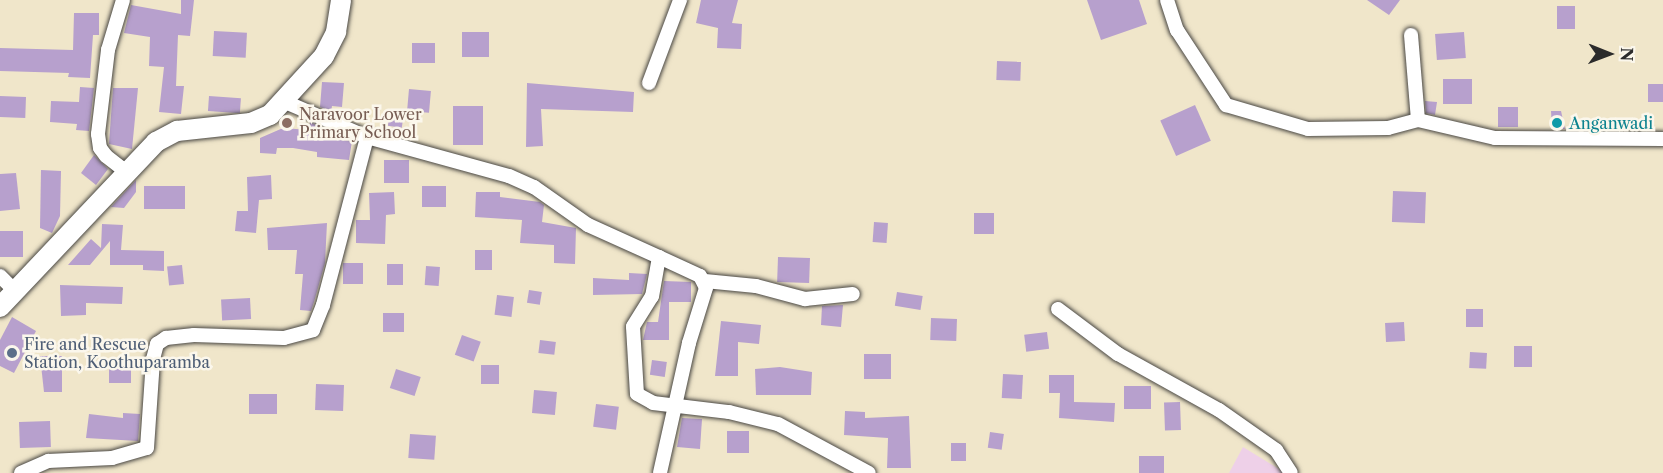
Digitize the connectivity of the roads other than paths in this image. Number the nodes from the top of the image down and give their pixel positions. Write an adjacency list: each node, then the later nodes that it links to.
1 (123, 0): 11 (street)
2 (341, 0): 7 (main road)
3 (680, 0): 6 (street)
4 (1167, 0): 8 (street)
5 (1411, 35): 8 (street)
6 (649, 83)
7 (283, 101): 9 (street); 11 (main road)
8 (1418, 120): 10 (street)
9 (367, 137): 12 (street); 19 (street)
10 (1663, 139)
11 (126, 171): 14 (main road)
12 (659, 257): 13 (street); 18 (street)
13 (705, 280): 15 (street); 18 (street)
14 (7, 283): 16 (main road)
15 (853, 294)
16 (0, 307)
17 (1058, 309): 22 (street)
18 (676, 406): 20 (street); 21 (street)
19 (21, 473)
20 (660, 473)
21 (869, 473)
22 (1291, 473)

